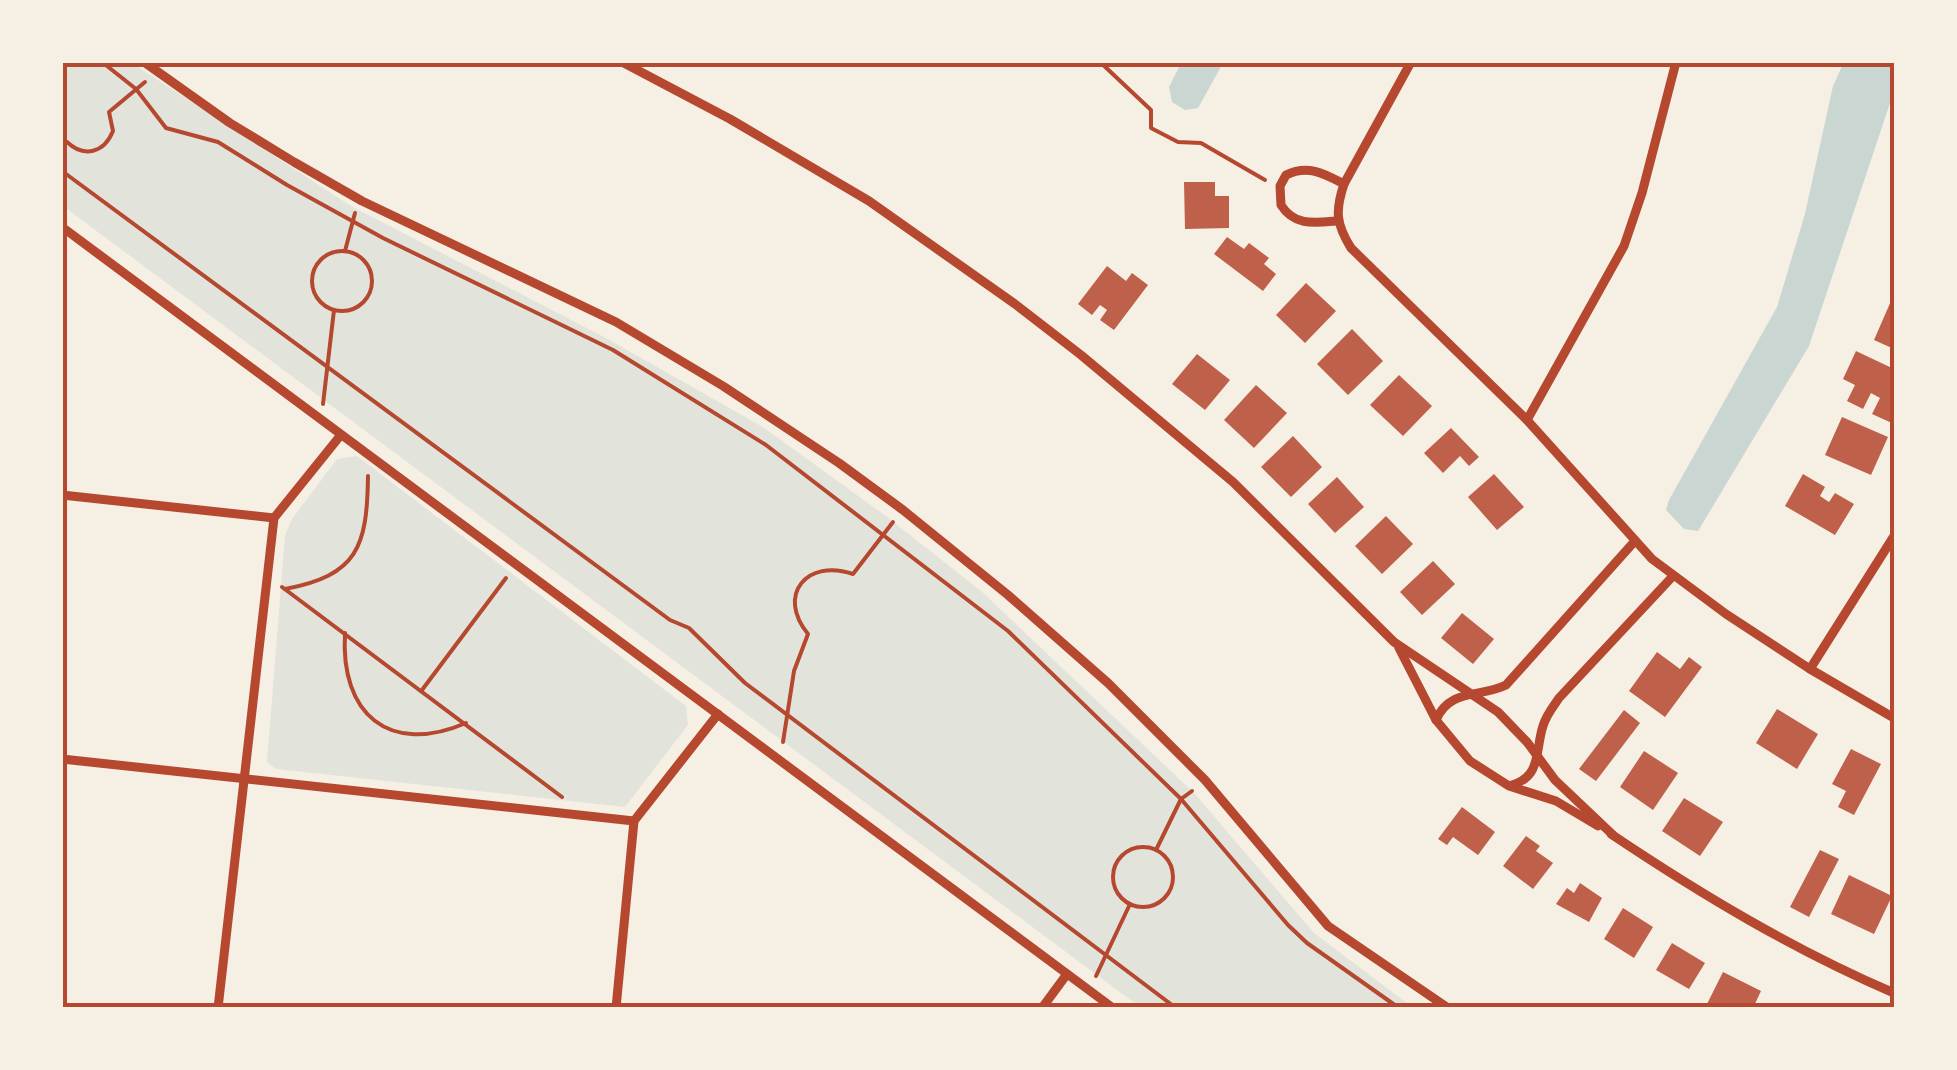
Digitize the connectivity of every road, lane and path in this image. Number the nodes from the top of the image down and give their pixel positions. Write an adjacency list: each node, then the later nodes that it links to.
1 (102, 62): 8 (path)
2 (144, 62): 7 (street)
3 (1100, 62): 12 (path)
4 (1411, 62): 11 (street)
5 (1676, 62): 20 (street)
6 (621, 63): 35 (street)
7 (156, 72): 8 (path); 13 (street)
8 (136, 89): 9 (path); 14 (path)
9 (62, 143)
10 (62, 172): 19 (path)
11 (1344, 184): 12 (street); 15 (street)
12 (1280, 186): 15 (street)
13 (362, 201): 14 (path); 25 (street)
14 (351, 220): 17 (path); 27 (path)
15 (1336, 221): 20 (street)
16 (62, 227): 21 (street)
17 (345, 251): 18 (path); 18 (path)
18 (334, 310): 19 (path)
19 (328, 368): 21 (path); 40 (path)
20 (1528, 420): 29 (street)
21 (321, 422): 22 (street)
22 (340, 436): 23 (street); 26 (street)
23 (365, 454): 30 (street); 33 (path)
24 (62, 495): 26 (street)
25 (903, 510): 27 (path); 48 (street)
26 (274, 518): 31 (street)
27 (884, 532): 40 (path); 50 (path)
28 (1894, 536): 36 (street)
29 (1634, 542): 32 (street); 38 (street)
30 (516, 565): 37 (path); 39 (street)
31 (266, 575): 33 (path); 47 (street)
32 (1673, 576): 36 (street); 44 (street)
33 (285, 589): 34 (path)
34 (345, 633): 37 (path); 43 (path)
35 (1394, 642): 38 (street); 42 (street)
36 (1810, 669): 41 (street)
37 (422, 690): 43 (path)
38 (1472, 693): 42 (street); 44 (street)
39 (718, 714): 46 (street); 52 (street)
40 (787, 714): 46 (path); 56 (path)
41 (1894, 718)
42 (1436, 720): 49 (street)
43 (466, 723): 51 (path)
44 (1539, 758): 49 (street); 53 (street)
45 (62, 759): 47 (street)
46 (780, 762): 57 (street)
47 (246, 779): 51 (street); 60 (street)
48 (1205, 780): 50 (path); 66 (street)
49 (1509, 786): 53 (street)
50 (1181, 800): 54 (path); 65 (path)
51 (585, 815): 52 (street)
52 (634, 821): 61 (street)
53 (1613, 835): 59 (street)
54 (1156, 850): 55 (path); 55 (path)
55 (1130, 904): 56 (path)
56 (1107, 956): 58 (path); 64 (path)
57 (1067, 974): 58 (street); 62 (street)
58 (1089, 990): 63 (street)
59 (1894, 993)
60 (218, 1008)
61 (616, 1008)
62 (1042, 1008)
63 (1113, 1008)
64 (1176, 1008)
65 (1399, 1008)
66 (1448, 1008)

